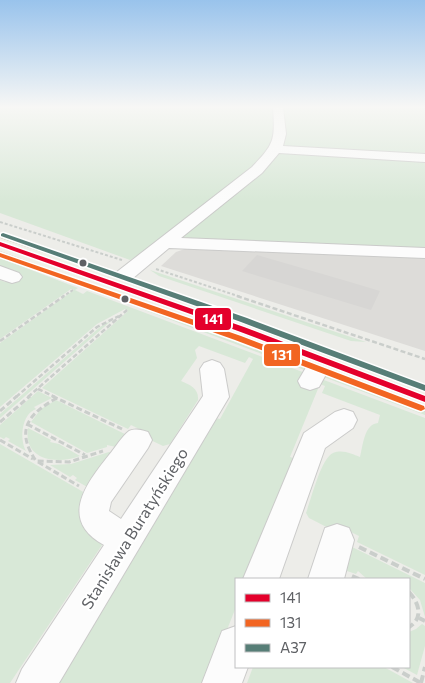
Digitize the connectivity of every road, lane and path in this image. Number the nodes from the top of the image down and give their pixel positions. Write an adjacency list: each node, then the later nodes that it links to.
1 (279, 139): 2 (lane)
2 (276, 149): 3 (lane); 6 (lane)
3 (425, 158)
4 (0, 222): 9 (path)
5 (0, 231): 10 (main road)
6 (164, 243): 8 (lane); 10 (lane)
7 (0, 244): 20 (main road)
8 (425, 253)
9 (106, 255)
10 (136, 271): 15 (path); 17 (main road)
11 (72, 290): 14 (path)
12 (127, 310): 13 (path)
13 (120, 316): 18 (path); 21 (path)
14 (0, 341)
15 (425, 359)
16 (212, 369): 30 (lane, Stanisława Buratyńskiego)
17 (425, 378)
18 (38, 389): 19 (path); 23 (path)
19 (57, 398): 24 (path); 26 (path)
20 (425, 399)
21 (0, 410)
22 (344, 420): 32 (lane)
23 (0, 422)
24 (27, 424): 27 (path); 28 (path)
25 (0, 440): 28 (path)
26 (134, 447): 27 (path); 30 (lane)
27 (86, 456): 28 (path)
28 (36, 461): 29 (path)
29 (86, 490)
30 (127, 539): 42 (lane, Stanisława Buratyńskiego)
31 (337, 540): 33 (lane); 34 (path)
32 (261, 578)
33 (326, 578)
34 (425, 579)
35 (410, 593): 36 (path)
36 (419, 618): 37 (path); 38 (path)
37 (425, 621)
38 (410, 627)
39 (235, 648): 43 (lane)
40 (425, 667): 44 (path)
41 (394, 668): 44 (path)
42 (36, 683)
43 (222, 683)
44 (421, 683)

